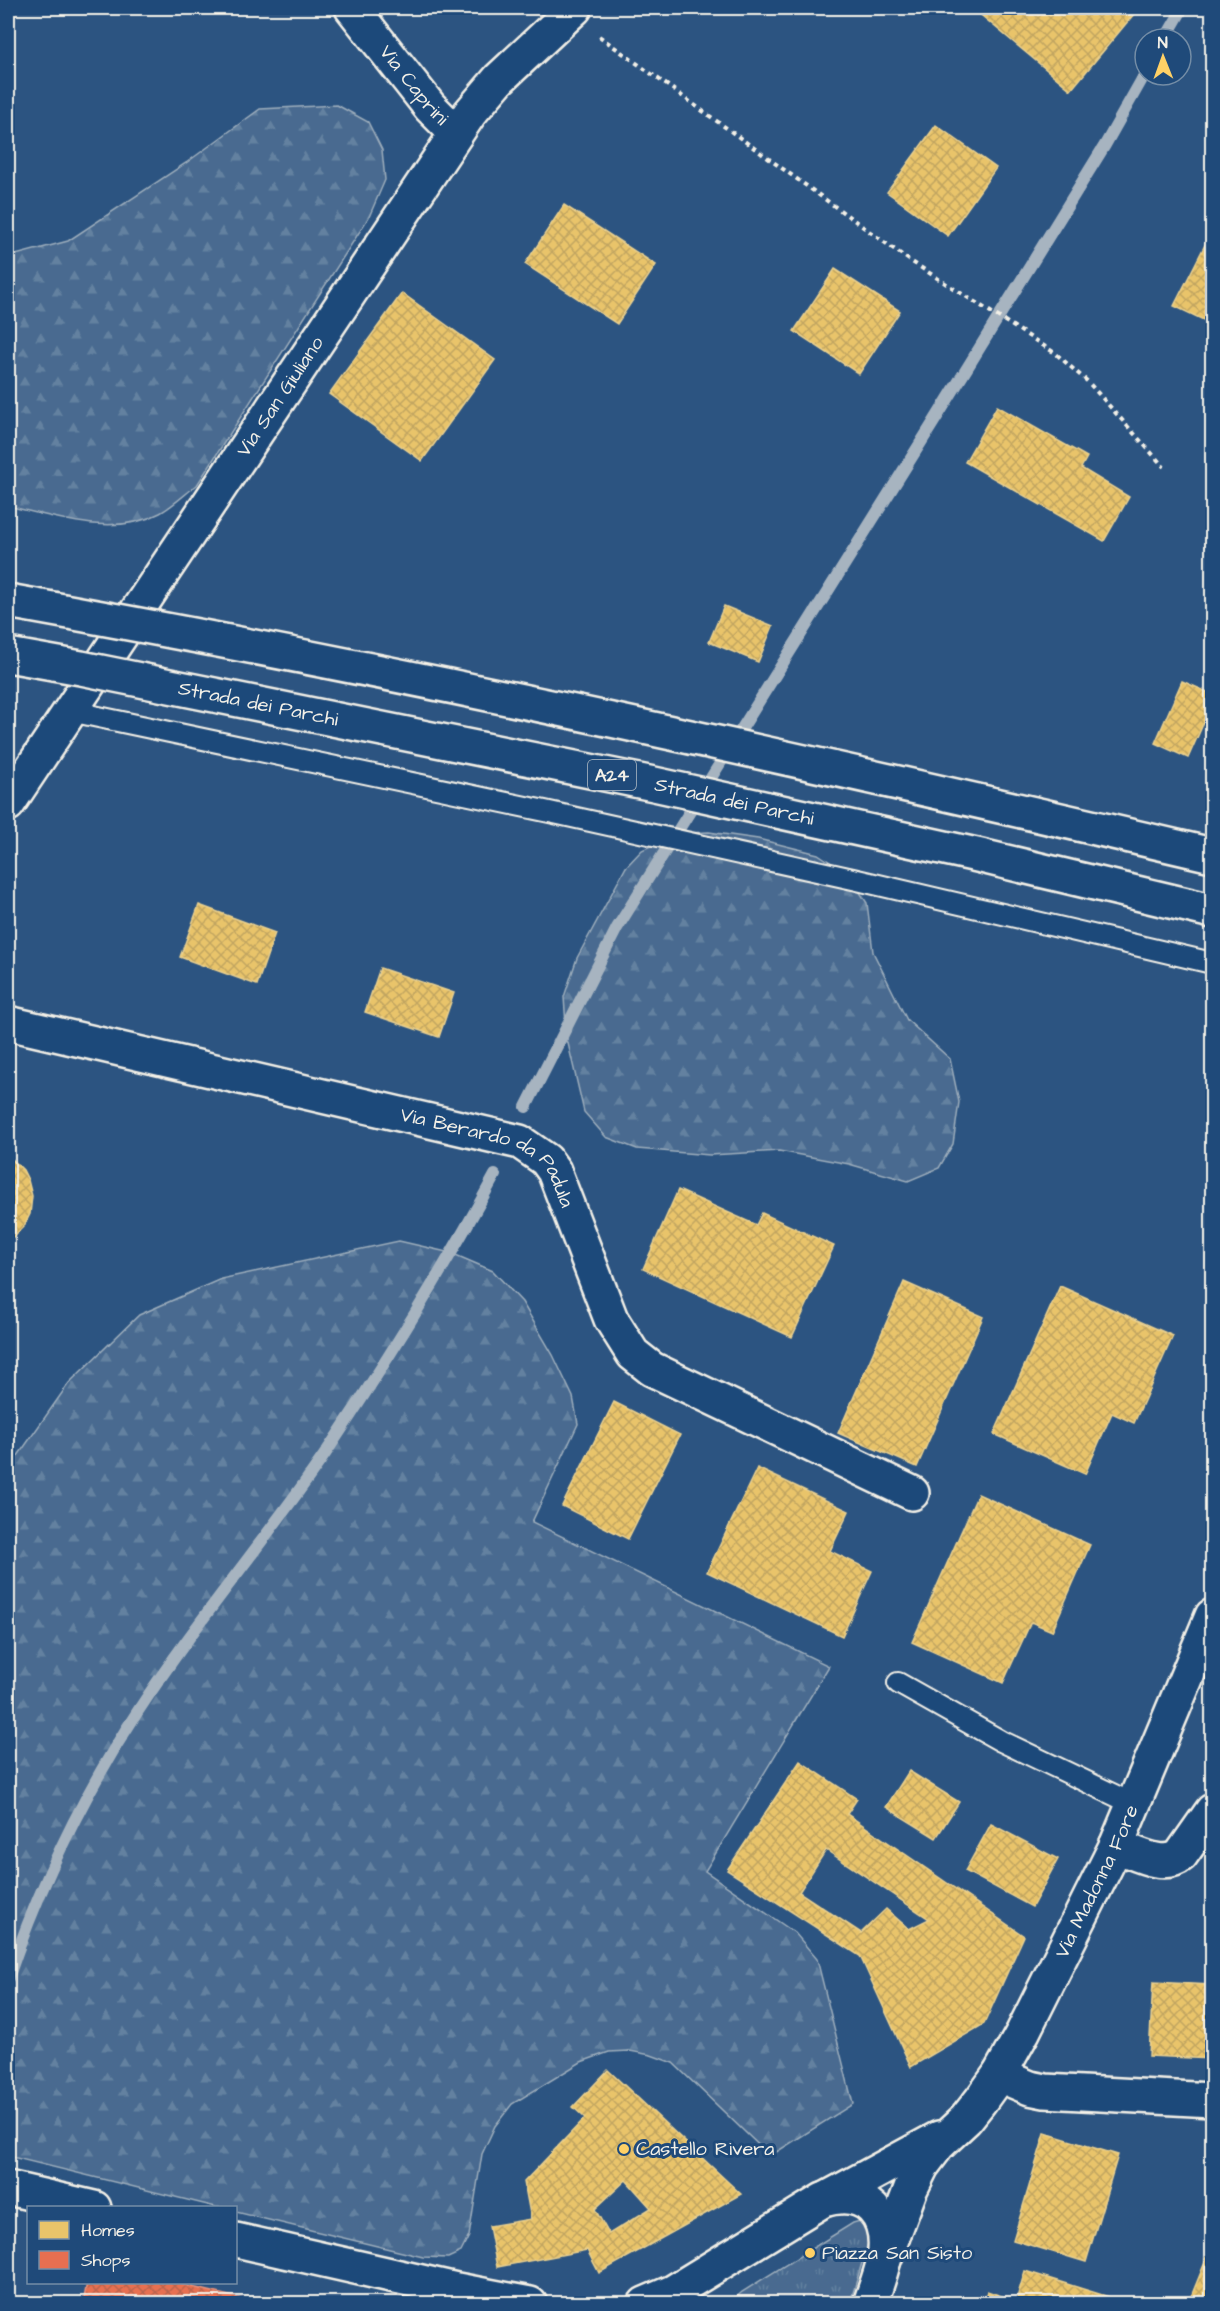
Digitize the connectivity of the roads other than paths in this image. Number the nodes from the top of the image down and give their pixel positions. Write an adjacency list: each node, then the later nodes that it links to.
1 (352, 8): 3 (main road, Via Caprini)
2 (572, 10): 3 (main road, Via San Giuliano)
3 (456, 133): 6 (main road, Via San Giuliano)
4 (8, 601): 8 (main road, bridge)
5 (8, 655): 9 (main road, Strada dei Parchi / A24, bridge)
6 (70, 711): 7 (main road, Via San Giuliano); 10 (lane)
7 (8, 804)
8 (1212, 855)
9 (1212, 910)
10 (1212, 963)
11 (8, 1023): 12 (main road, Via Berardo da Padula)
12 (912, 1493)
13 (1212, 1616): 15 (main road, Via Madonna Fore)
14 (898, 1683): 15 (lane)
15 (1133, 1804): 17 (main road, Via Madonna Fore)
16 (1212, 1811): 17 (main road)
17 (1116, 1846): 18 (main road, Via Madonna Fore)
18 (999, 2076): 19 (main road); 20 (main road, Via Madonna Fore)
19 (1212, 2100)
20 (953, 2130): 22 (main road, Via Madonna Fore); 25 (main road, Via Madonna Fore)
21 (8, 2188): 23 (main road)
22 (824, 2200): 25 (main road); 26 (main road)
23 (85, 2206)
24 (237, 2240): 27 (main road)
25 (884, 2260): 28 (main road)
26 (659, 2298)
27 (530, 2304)
28 (870, 2304)

